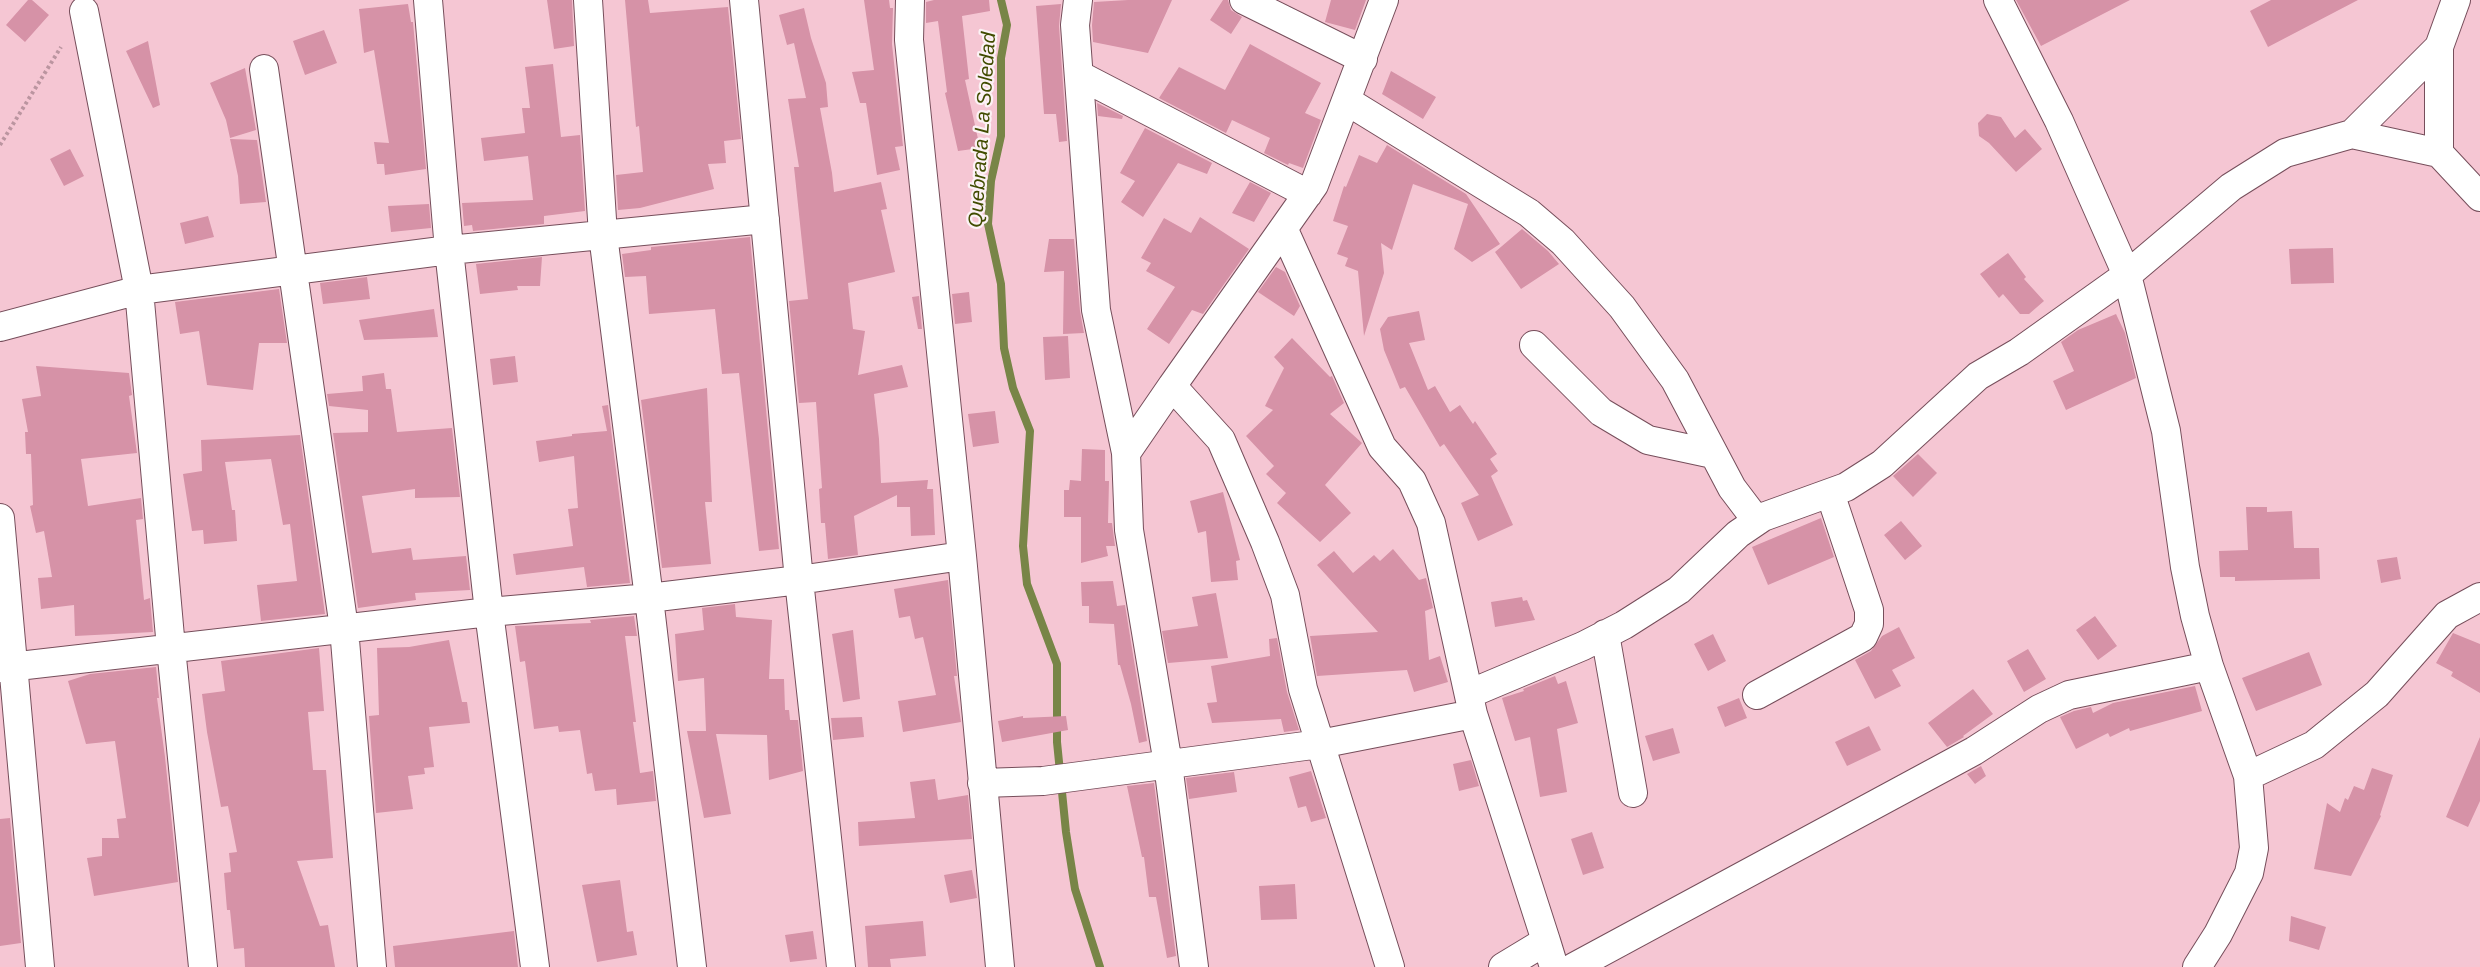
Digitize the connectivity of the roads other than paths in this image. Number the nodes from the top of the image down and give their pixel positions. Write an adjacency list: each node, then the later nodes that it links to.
1 (428, 0): 23 (street)
2 (588, 0): 22 (street)
3 (744, 0): 20 (street)
4 (910, 0): 35 (street)
5 (1078, 0): 14 (street)
6 (1244, 0): 12 (street)
7 (1384, 0): 12 (street)
8 (1998, 0): 25 (street)
9 (2456, 0): 11 (street)
10 (84, 11): 26 (street)
11 (2439, 47): 16 (street); 17 (street)
12 (1363, 58): 15 (street)
13 (264, 69): 24 (street)
14 (1079, 75): 18 (street); 30 (street)
15 (1347, 101): 18 (street); 31 (street)
16 (2352, 134): 17 (street); 25 (street)
17 (2439, 153): 19 (street)
18 (1308, 194): 21 (street)
19 (2480, 196)
20 (765, 219): 22 (street); 36 (street)
21 (1284, 230): 29 (street); 46 (street)
22 (603, 235): 23 (street); 38 (street)
23 (449, 250): 24 (street); 39 (street)
24 (292, 269): 26 (street); 40 (street)
25 (2127, 275): 32 (street); 43 (street)
26 (139, 290): 27 (street); 42 (street)
27 (0, 327)
28 (1534, 345): 31 (street)
29 (1172, 386): 30 (street); 47 (street)
30 (1126, 453): 48 (street)
31 (1713, 454): 34 (street)
32 (1830, 493): 34 (street); 45 (street)
33 (0, 518): 44 (street)
34 (1757, 521): 41 (street)
35 (962, 556): 36 (street); 50 (street)
36 (799, 580): 38 (street); 58 (street)
37 (2480, 597): 49 (street)
38 (649, 598): 39 (street); 57 (street)
39 (489, 612): 40 (street); 56 (street)
40 (344, 628): 42 (street); 55 (street)
41 (1605, 634): 46 (street); 51 (street)
42 (171, 648): 44 (street); 54 (street)
43 (2209, 666): 49 (street); 63 (street)
44 (7, 667): 53 (street)
45 (1757, 694)
46 (1471, 704): 47 (street); 52 (street)
47 (1320, 744): 48 (street); 61 (street)
48 (1168, 764): 50 (street); 60 (street)
49 (2248, 776): 64 (street)
50 (982, 783): 59 (street)
51 (1633, 793)
52 (1550, 954): 62 (street)
53 (40, 967)
54 (203, 967)
55 (372, 967)
56 (536, 967)
57 (692, 967)
58 (841, 967)
59 (1000, 967)
60 (1194, 967)
61 (1390, 967)
62 (1503, 967)
63 (1574, 967)
64 (2197, 967)

